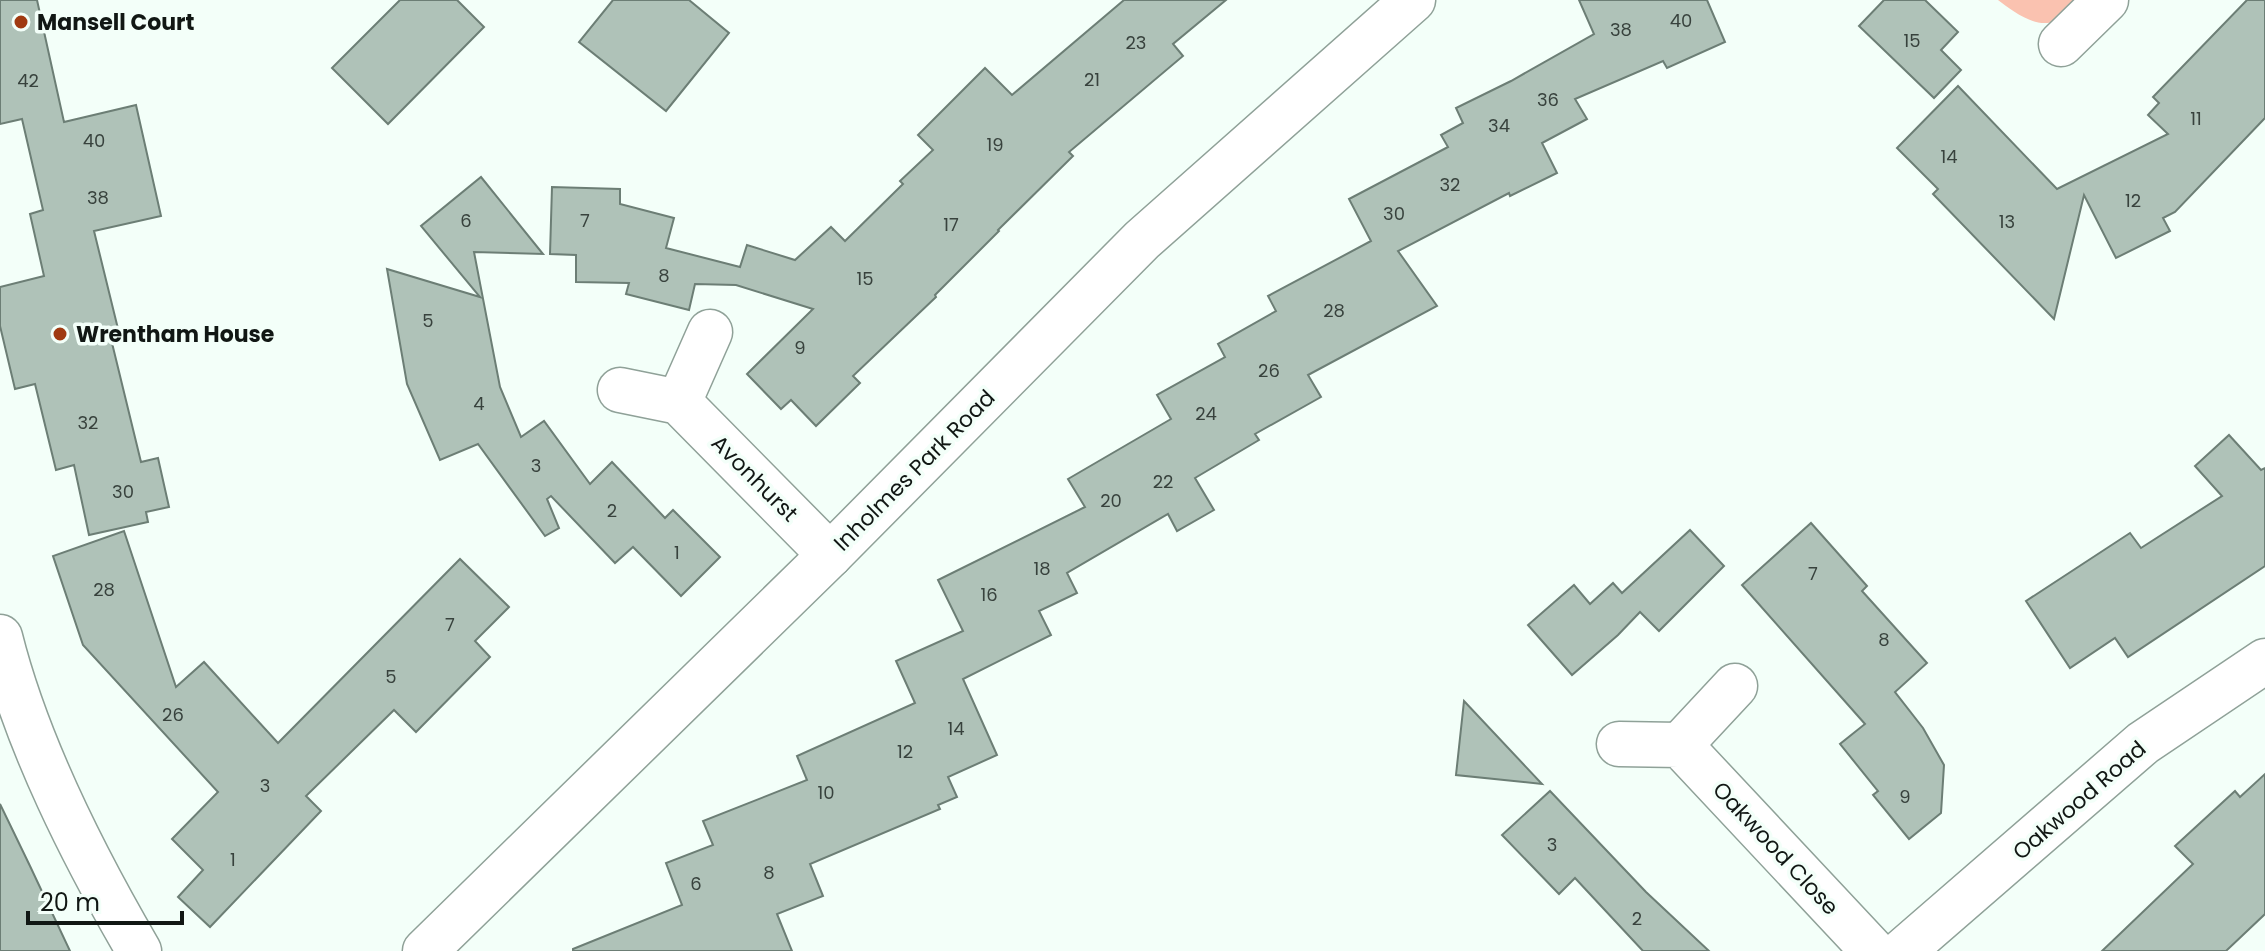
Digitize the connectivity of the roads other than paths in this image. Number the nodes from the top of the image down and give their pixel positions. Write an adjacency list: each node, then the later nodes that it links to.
1 (1413, 0): 7 (street, Inholmes Park Road)
2 (2106, 0): 3 (street)
3 (2061, 44)
4 (710, 332): 6 (street)
5 (620, 390): 6 (street)
6 (679, 402): 7 (street, Avonhurst)
7 (830, 555): 14 (street, Inholmes Park Road)
8 (0, 637): 13 (street)
9 (2265, 661): 16 (street, Oakwood Road)
10 (1735, 686): 12 (street)
11 (1619, 744): 12 (street)
12 (1680, 745): 15 (street, Oakwood Close)
13 (139, 951)
14 (425, 951)
15 (1873, 951)
16 (1903, 951)

